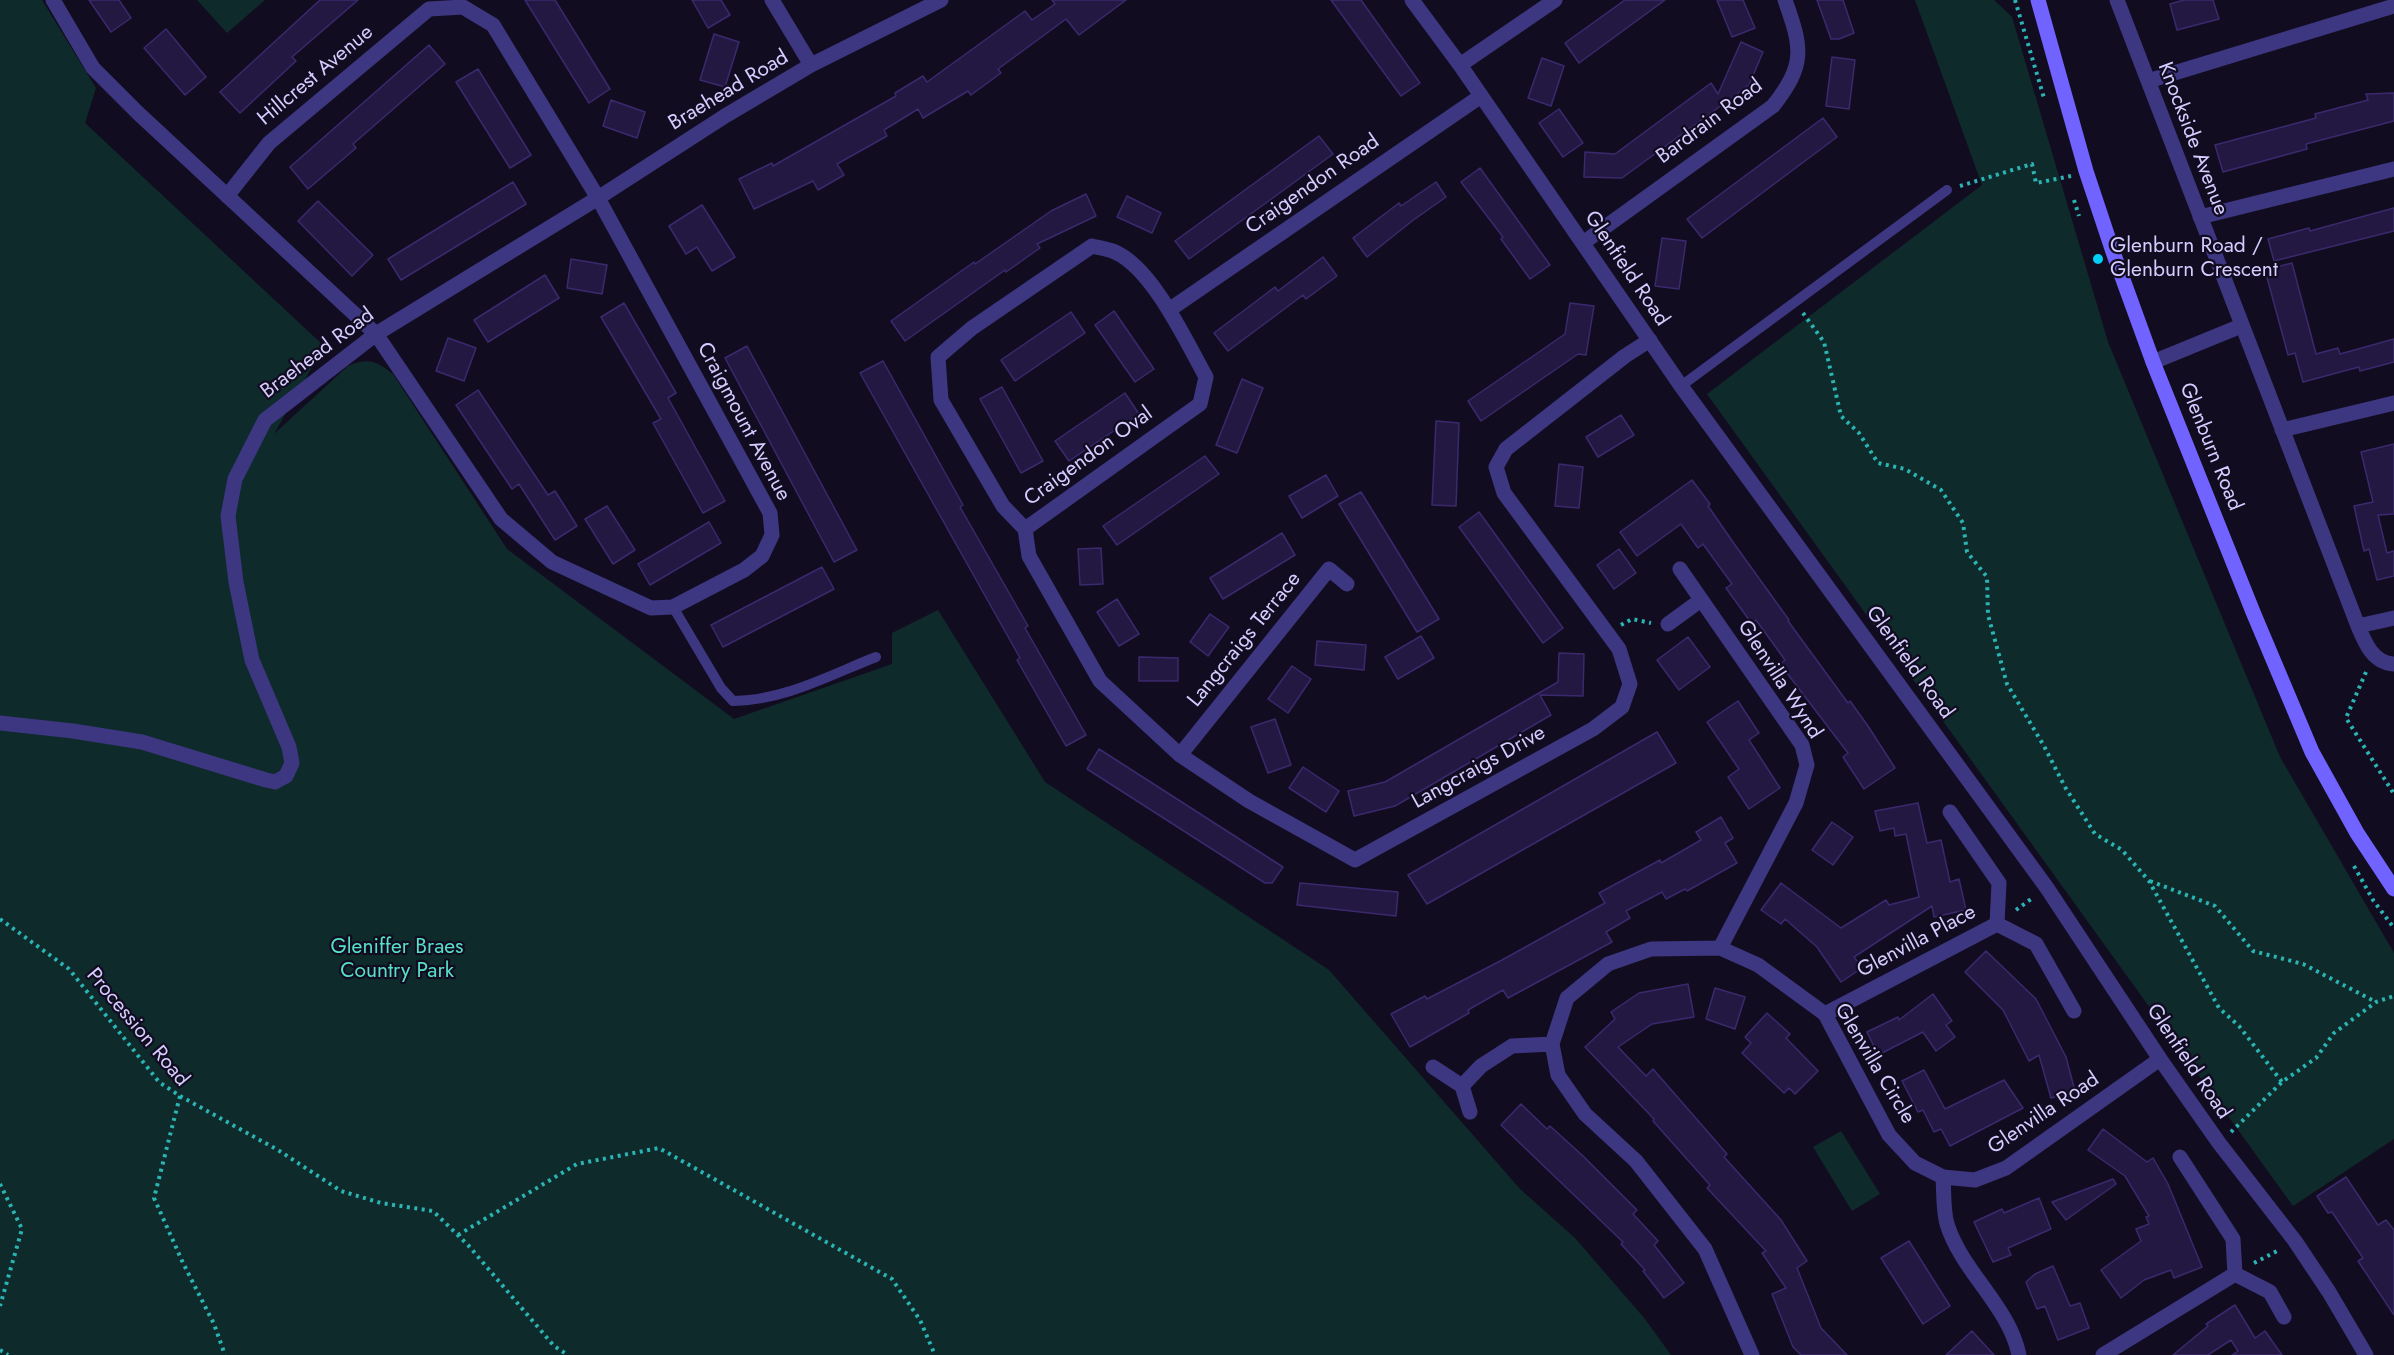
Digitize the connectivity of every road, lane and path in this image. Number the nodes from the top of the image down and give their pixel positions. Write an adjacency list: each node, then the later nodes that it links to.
1 (53, 0): 17 (street)
2 (772, 0): 10 (street)
3 (941, 0): 10 (street, Braehead Road)
4 (1412, 0): 11 (street, Glenfield Road)
5 (1555, 0): 11 (street)
6 (1785, 0): 20 (street, Bardrain Road)
7 (2038, 0): 26 (street, Glenburn Road)
8 (2117, 0): 12 (street, Knockside Avenue)
9 (2394, 6): 12 (street)
10 (811, 65): 18 (street, Braehead Road)
11 (1460, 65): 13 (street, Glenfield Road)
12 (2148, 81): 19 (street, Knockside Avenue)
13 (1481, 96): 20 (street, Glenfield Road); 22 (street, Craigendon Road)
14 (2394, 169): 19 (street)
15 (2068, 177): 16 (path)
16 (1947, 190): 21 (lane)
17 (226, 196): 18 (street, Hillcrest Avenue); 24 (street)
18 (598, 198): 24 (street, Braehead Road); 34 (street, Craigmount Avenue)
19 (2200, 217): 23 (street, Knockside Avenue)
20 (1583, 243): 25 (street, Glenfield Road)
21 (1796, 303): 27 (lane); 46 (path)
22 (1169, 310): 30 (street, Craigendon Oval); 30 (street, Craigendon Oval)
23 (2241, 326): 26 (street); 29 (street, Knockside Avenue)
24 (376, 334): 34 (street); 42 (street, Braehead Road)
25 (1650, 340): 27 (street, Glenfield Road); 38 (street, Langcraigs Drive)
26 (2153, 362): 48 (street, Glenburn Road)
27 (1681, 386): 47 (street, Glenfield Road)
28 (2394, 403): 29 (street)
29 (2282, 430): 37 (street, Knockside Avenue)
30 (1025, 528): 43 (street, Langcraigs Drive)
31 (1680, 569): 33 (street, Glenvilla Wynd)
32 (1347, 584): 43 (street, Langcraigs Terrace)
33 (1701, 600): 36 (street); 51 (street, Glenvilla Wynd)
34 (673, 607): 40 (lane)
35 (2394, 618): 37 (street)
36 (1668, 624): 38 (path)
37 (2358, 626): 39 (street, Knockside Avenue)
38 (1606, 632): 43 (street, Langcraigs Drive)
39 (2373, 656): 41 (street); 44 (path)
40 (876, 657)
41 (2394, 664)
42 (0, 723)
43 (1179, 755)
44 (2394, 794)
45 (1950, 812): 50 (street, Glenvilla Place)
46 (2149, 881): 53 (path); 59 (path)
47 (2047, 888): 50 (path); 57 (street, Glenfield Road)
48 (2394, 889)
49 (0, 919): 61 (path, Procession Road)
50 (1997, 924): 54 (street, Glenvilla Place); 55 (street, Glenvilla Place)
51 (1720, 948): 55 (street, Glenvilla Circle); 56 (street, Glenvilla Circle)
52 (2394, 996): 53 (path)
53 (2376, 1002): 59 (path)
54 (2074, 1011)
55 (1825, 1014): 65 (street, Glenvilla Circle)
56 (1552, 1044): 60 (street); 77 (street)
57 (2160, 1059): 63 (street, Glenfield Road); 65 (street, Glenvilla Road)
58 (1433, 1067): 60 (street)
59 (2282, 1082): 63 (path)
60 (1462, 1086): 62 (street)
61 (180, 1096): 67 (path); 74 (path, Procession Road)
62 (1470, 1112)
63 (2219, 1143): 68 (street, Glenfield Road)
64 (2180, 1158): 69 (street)
65 (1943, 1177): 78 (street)
66 (0, 1184): 70 (path)
67 (458, 1235): 75 (path); 76 (path)
68 (2295, 1241): 69 (path); 80 (street, Glenfield Road)
69 (2235, 1274): 71 (street); 79 (street)
70 (0, 1306)
71 (2284, 1317)
72 (0, 1350): 73 (path)
73 (8, 1355)
74 (225, 1355)
75 (568, 1355)
76 (935, 1355)
77 (1752, 1355)
78 (2019, 1355)
79 (2103, 1355)
80 (2366, 1355)

